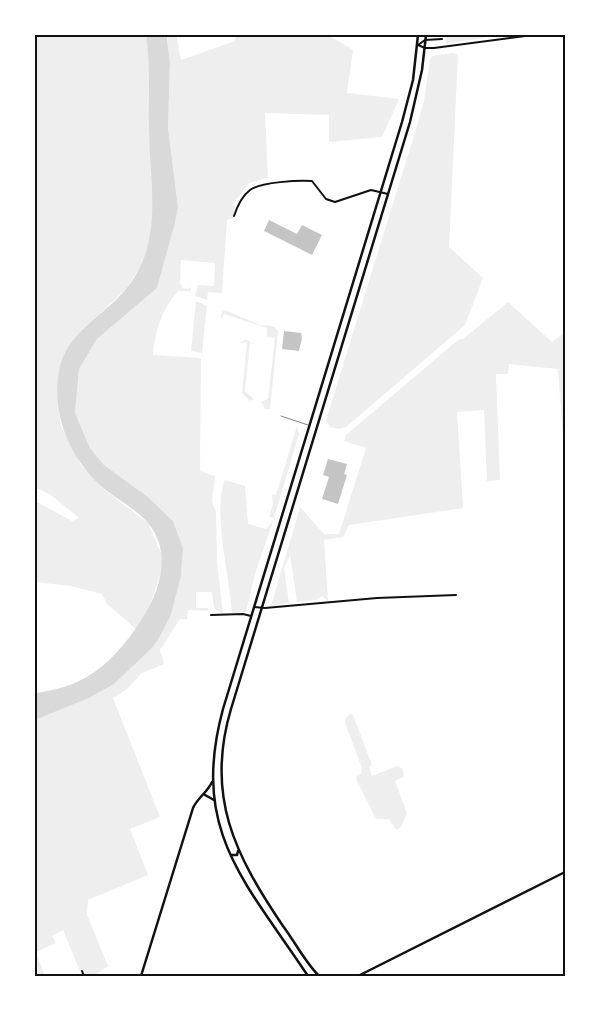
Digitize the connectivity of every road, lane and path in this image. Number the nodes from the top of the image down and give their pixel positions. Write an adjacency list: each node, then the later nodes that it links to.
1 (418, 35): 6 (main road)
2 (426, 35): 5 (main road)
3 (533, 35): 7 (street)
4 (442, 39): 5 (street)
5 (425, 40): 6 (street); 7 (main road)
6 (418, 45): 7 (street); 8 (main road)
7 (425, 48): 9 (main road)
8 (381, 191): 9 (street); 10 (street); 12 (main road)
9 (388, 194): 15 (main road)
10 (234, 216)
11 (281, 416): 12 (lane)
12 (309, 426): 14 (main road)
13 (456, 595): 15 (street)
14 (254, 607): 15 (street); 17 (main road)
15 (262, 608): 21 (main road)
16 (211, 615): 17 (street)
17 (251, 616): 18 (main road)
18 (212, 782): 19 (main road); 20 (main road)
19 (205, 795): 20 (main road); 26 (main road)
20 (214, 800): 22 (main road)
21 (238, 849): 22 (main road); 28 (main road)
22 (229, 854): 27 (main road)
23 (565, 872): 29 (main road)
24 (82, 971): 25 (street)
25 (84, 976)
26 (141, 976)
27 (308, 976)
28 (319, 976)
29 (358, 976)

